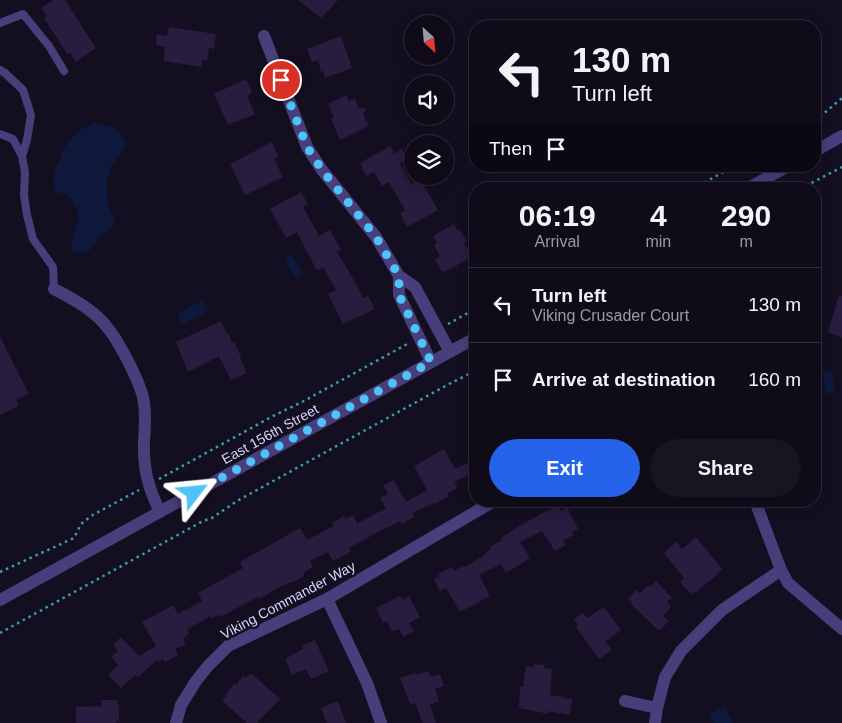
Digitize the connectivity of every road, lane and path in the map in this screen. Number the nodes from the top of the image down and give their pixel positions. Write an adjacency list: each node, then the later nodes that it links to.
1 (0, 23): 4 (lane)
2 (264, 36): 17 (street)
3 (0, 70): 10 (lane)
4 (64, 70)
5 (842, 98): 6 (path)
6 (821, 116)
7 (0, 134): 10 (lane)
8 (842, 136): 9 (street)
9 (821, 148)
10 (22, 156): 18 (lane)
11 (842, 167): 16 (path)
12 (723, 172): 14 (path)
13 (777, 172): 15 (street)
14 (705, 182)
15 (759, 182)
16 (813, 182)
17 (399, 276): 20 (street); 21 (street)
18 (54, 290): 29 (street)
19 (469, 312): 20 (path)
20 (437, 330): 23 (street)
21 (419, 338): 24 (street); 26 (path)
22 (469, 341): 23 (street, East 156th Street)
23 (450, 352): 24 (street, East 156th Street)
24 (431, 362): 29 (street, East 156th Street)
25 (469, 374): 34 (path)
26 (302, 402)
27 (484, 507): 31 (street, Viking Commander Way)
28 (757, 507): 30 (street)
29 (160, 512): 32 (street, East 156th Street)
30 (781, 570): 33 (street); 36 (street)
31 (327, 599): 37 (street, Viking Commander Way); 38 (street)
32 (0, 600)
33 (842, 629)
34 (0, 633)
35 (625, 701): 36 (street)
36 (656, 708): 39 (street)
37 (176, 723)
38 (381, 723)
39 (655, 723)

